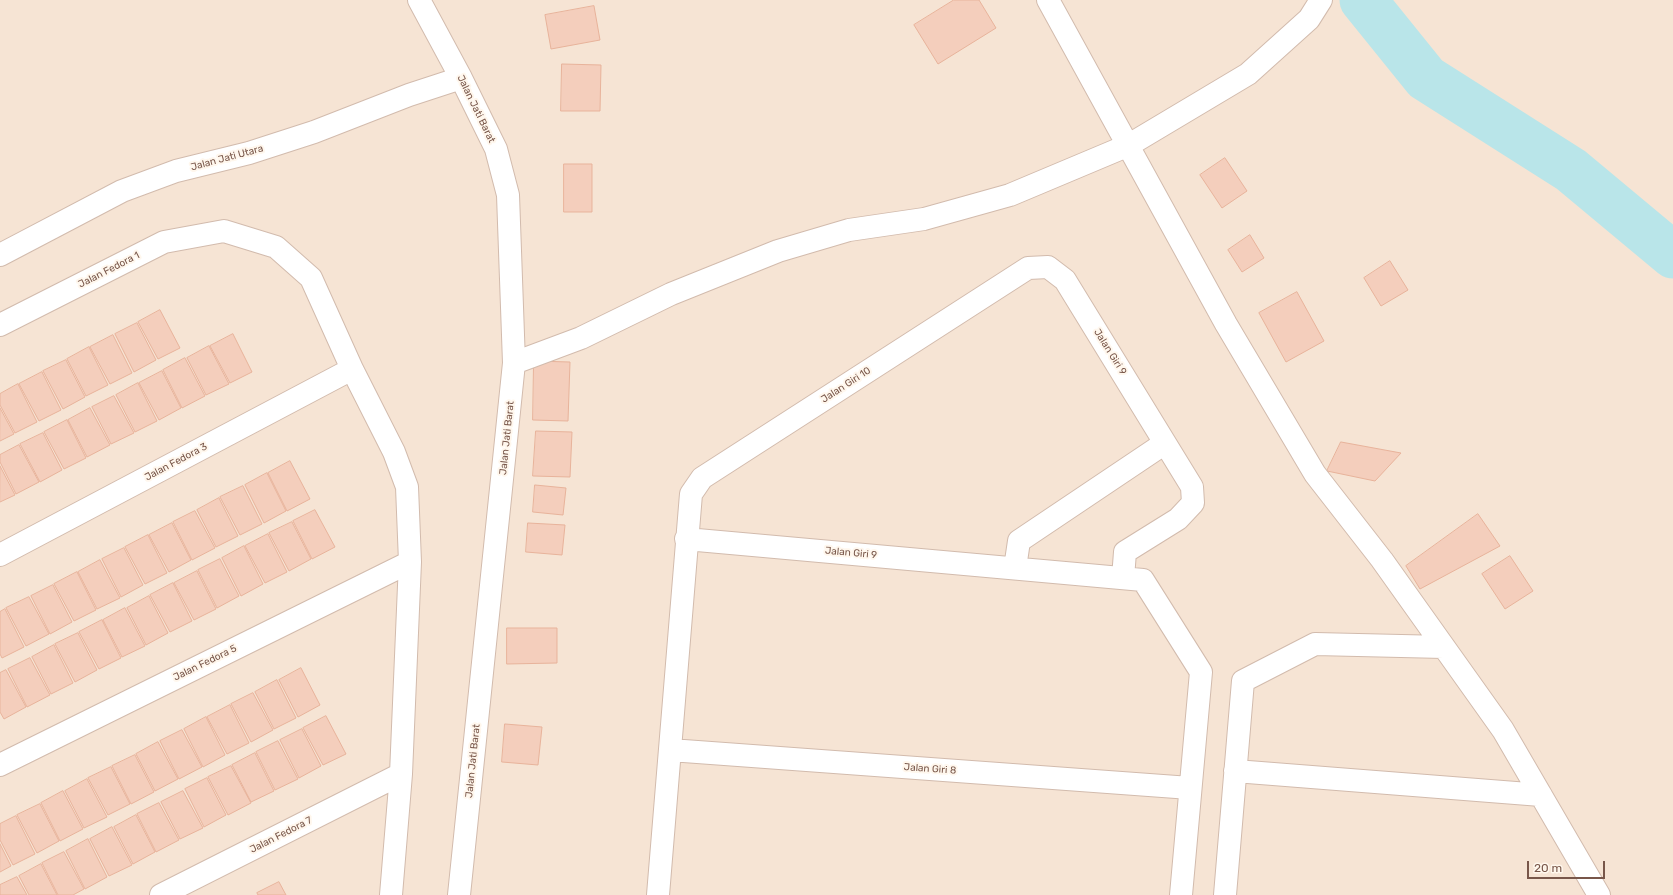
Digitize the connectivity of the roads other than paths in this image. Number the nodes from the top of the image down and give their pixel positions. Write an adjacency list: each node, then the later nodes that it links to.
1 (419, 0): 4 (street, Jalan Jati Barat)
2 (1048, 0): 5 (street)
3 (1321, 0): 5 (street)
4 (461, 78): 6 (street, Jalan Jati Utara); 9 (street, Jalan Jati Barat)
5 (1129, 145): 9 (street); 17 (street)
6 (0, 255)
7 (1048, 267): 11 (street, Jalan Giri 9); 12 (street, Jalan Giri 10)
8 (0, 325): 10 (street, Jalan Fedora 1)
9 (514, 363): 26 (street, Jalan Jati Barat)
10 (352, 369): 13 (street, Jalan Fedora 3); 14 (street)
11 (1165, 443): 15 (street); 16 (street, Jalan Giri 9)
12 (686, 539): 15 (street, Jalan Giri 9); 18 (street, Jalan Giri 10)
13 (0, 556)
14 (410, 562): 19 (street, Jalan Fedora 5); 21 (street)
15 (1015, 568): 16 (street, Jalan Giri 9)
16 (1133, 579): 22 (street)
17 (1444, 647): 20 (street); 23 (street)
18 (670, 750): 22 (street, Jalan Giri 8); 27 (street, Jalan Giri 10)
19 (0, 764)
20 (1235, 771): 23 (street); 29 (street)
21 (401, 774): 24 (street, Jalan Fedora 7); 25 (street)
22 (1190, 788): 28 (street)
23 (1541, 795): 30 (street)
24 (161, 895)
25 (390, 895)
26 (459, 895)
27 (658, 895)
28 (1181, 895)
29 (1225, 895)
30 (1599, 895)

